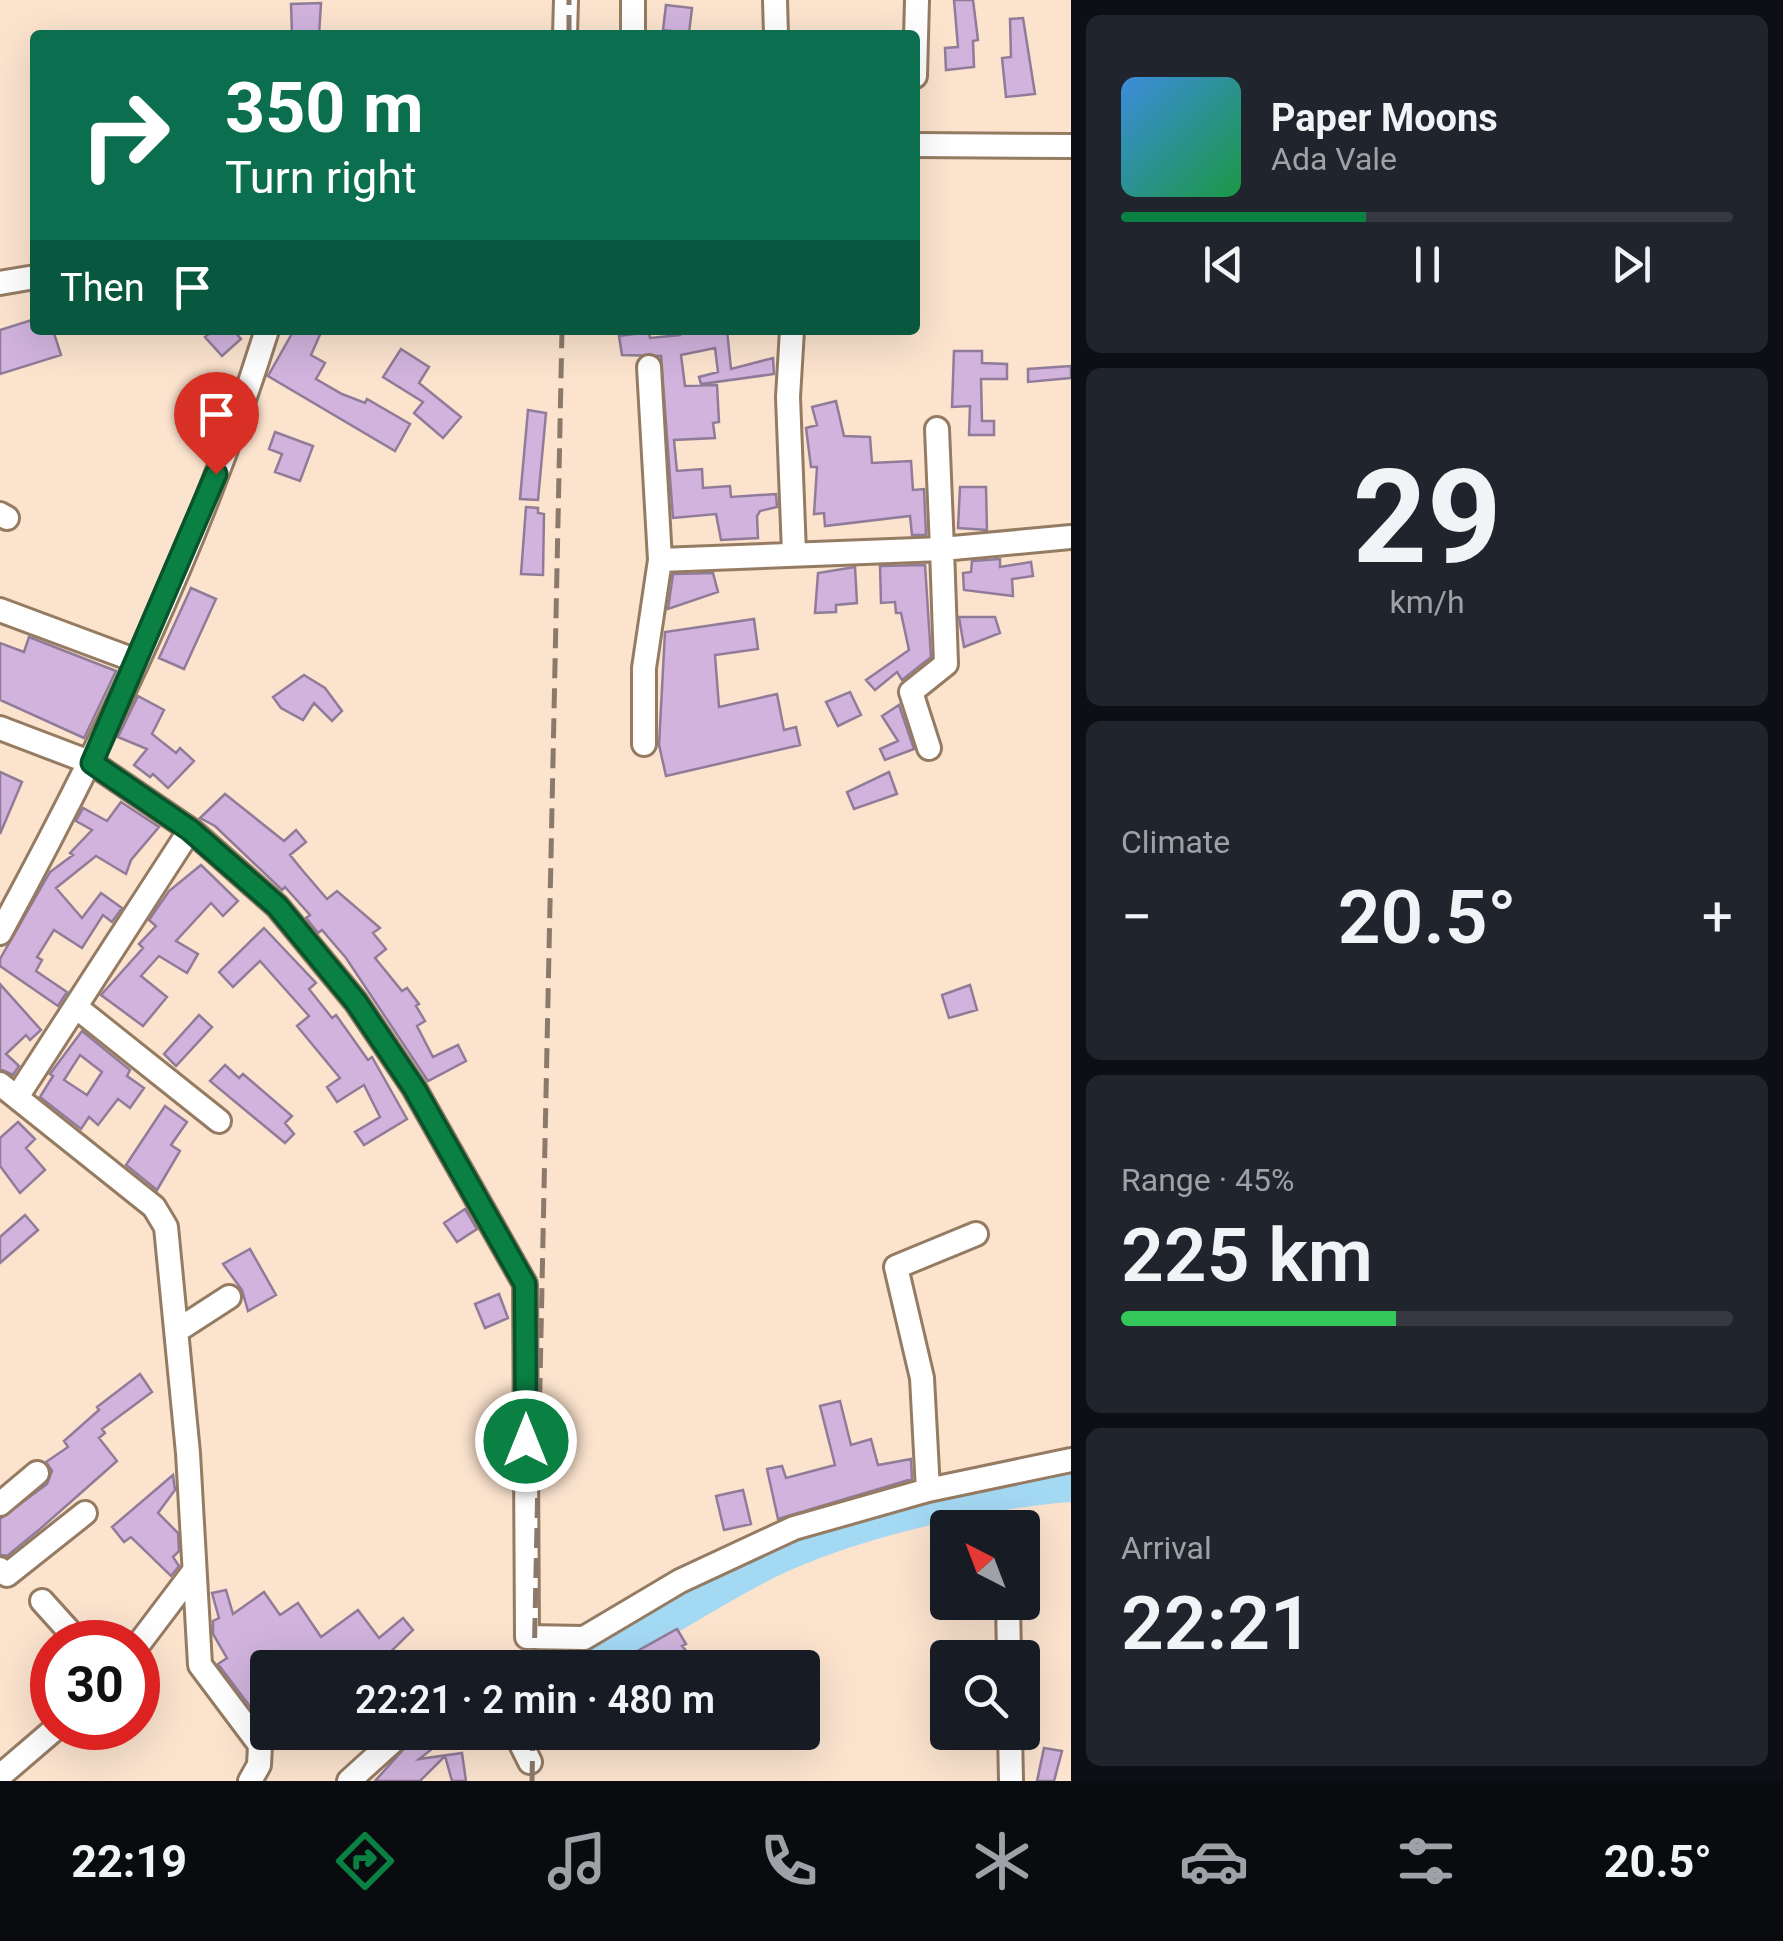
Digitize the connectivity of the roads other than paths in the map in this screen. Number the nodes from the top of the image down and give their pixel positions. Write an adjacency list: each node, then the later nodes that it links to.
1 (566, 0): 5 (street)
2 (634, 0): 6 (street)
3 (775, 0): 7 (street)
4 (917, 0): 8 (street)
5 (565, 30)
6 (633, 30)
7 (776, 30)
8 (916, 30)
9 (920, 145): 10 (street)
10 (1070, 146)
11 (30, 278): 12 (street)
12 (0, 283)
13 (265, 335): 22 (street)
14 (792, 335): 19 (street)
15 (649, 367): 20 (street)
16 (937, 430): 18 (street)
17 (1070, 537): 18 (street)
18 (942, 550): 19 (street); 25 (street)
19 (794, 554): 20 (street)
20 (660, 560): 24 (street)
21 (0, 610): 22 (street)
22 (137, 661): 26 (street)
23 (0, 728): 26 (street)
24 (644, 744)
25 (929, 748)
26 (92, 763): 27 (street); 28 (street)
27 (190, 830): 29 (street); 37 (street)
28 (0, 933)
29 (76, 1007): 30 (street); 31 (street)
30 (9, 1090): 34 (street)
31 (219, 1121)
32 (976, 1234): 37 (street)
33 (230, 1297): 34 (street)
34 (178, 1330): 40 (street)
35 (1070, 1460): 37 (street)
36 (37, 1473): 38 (street)
37 (928, 1490)
38 (0, 1504)
39 (85, 1514): 41 (street)
40 (194, 1571): 44 (street); 51 (street)
41 (2, 1575)
42 (42, 1602): 43 (street)
43 (59, 1620)
44 (157, 1620)
45 (30, 1750): 50 (street)
46 (384, 1750): 52 (street)
47 (524, 1750): 49 (street)
48 (1010, 1750): 53 (street)
49 (530, 1762)
50 (0, 1776)
51 (250, 1781)
52 (350, 1781)
53 (1011, 1781)

